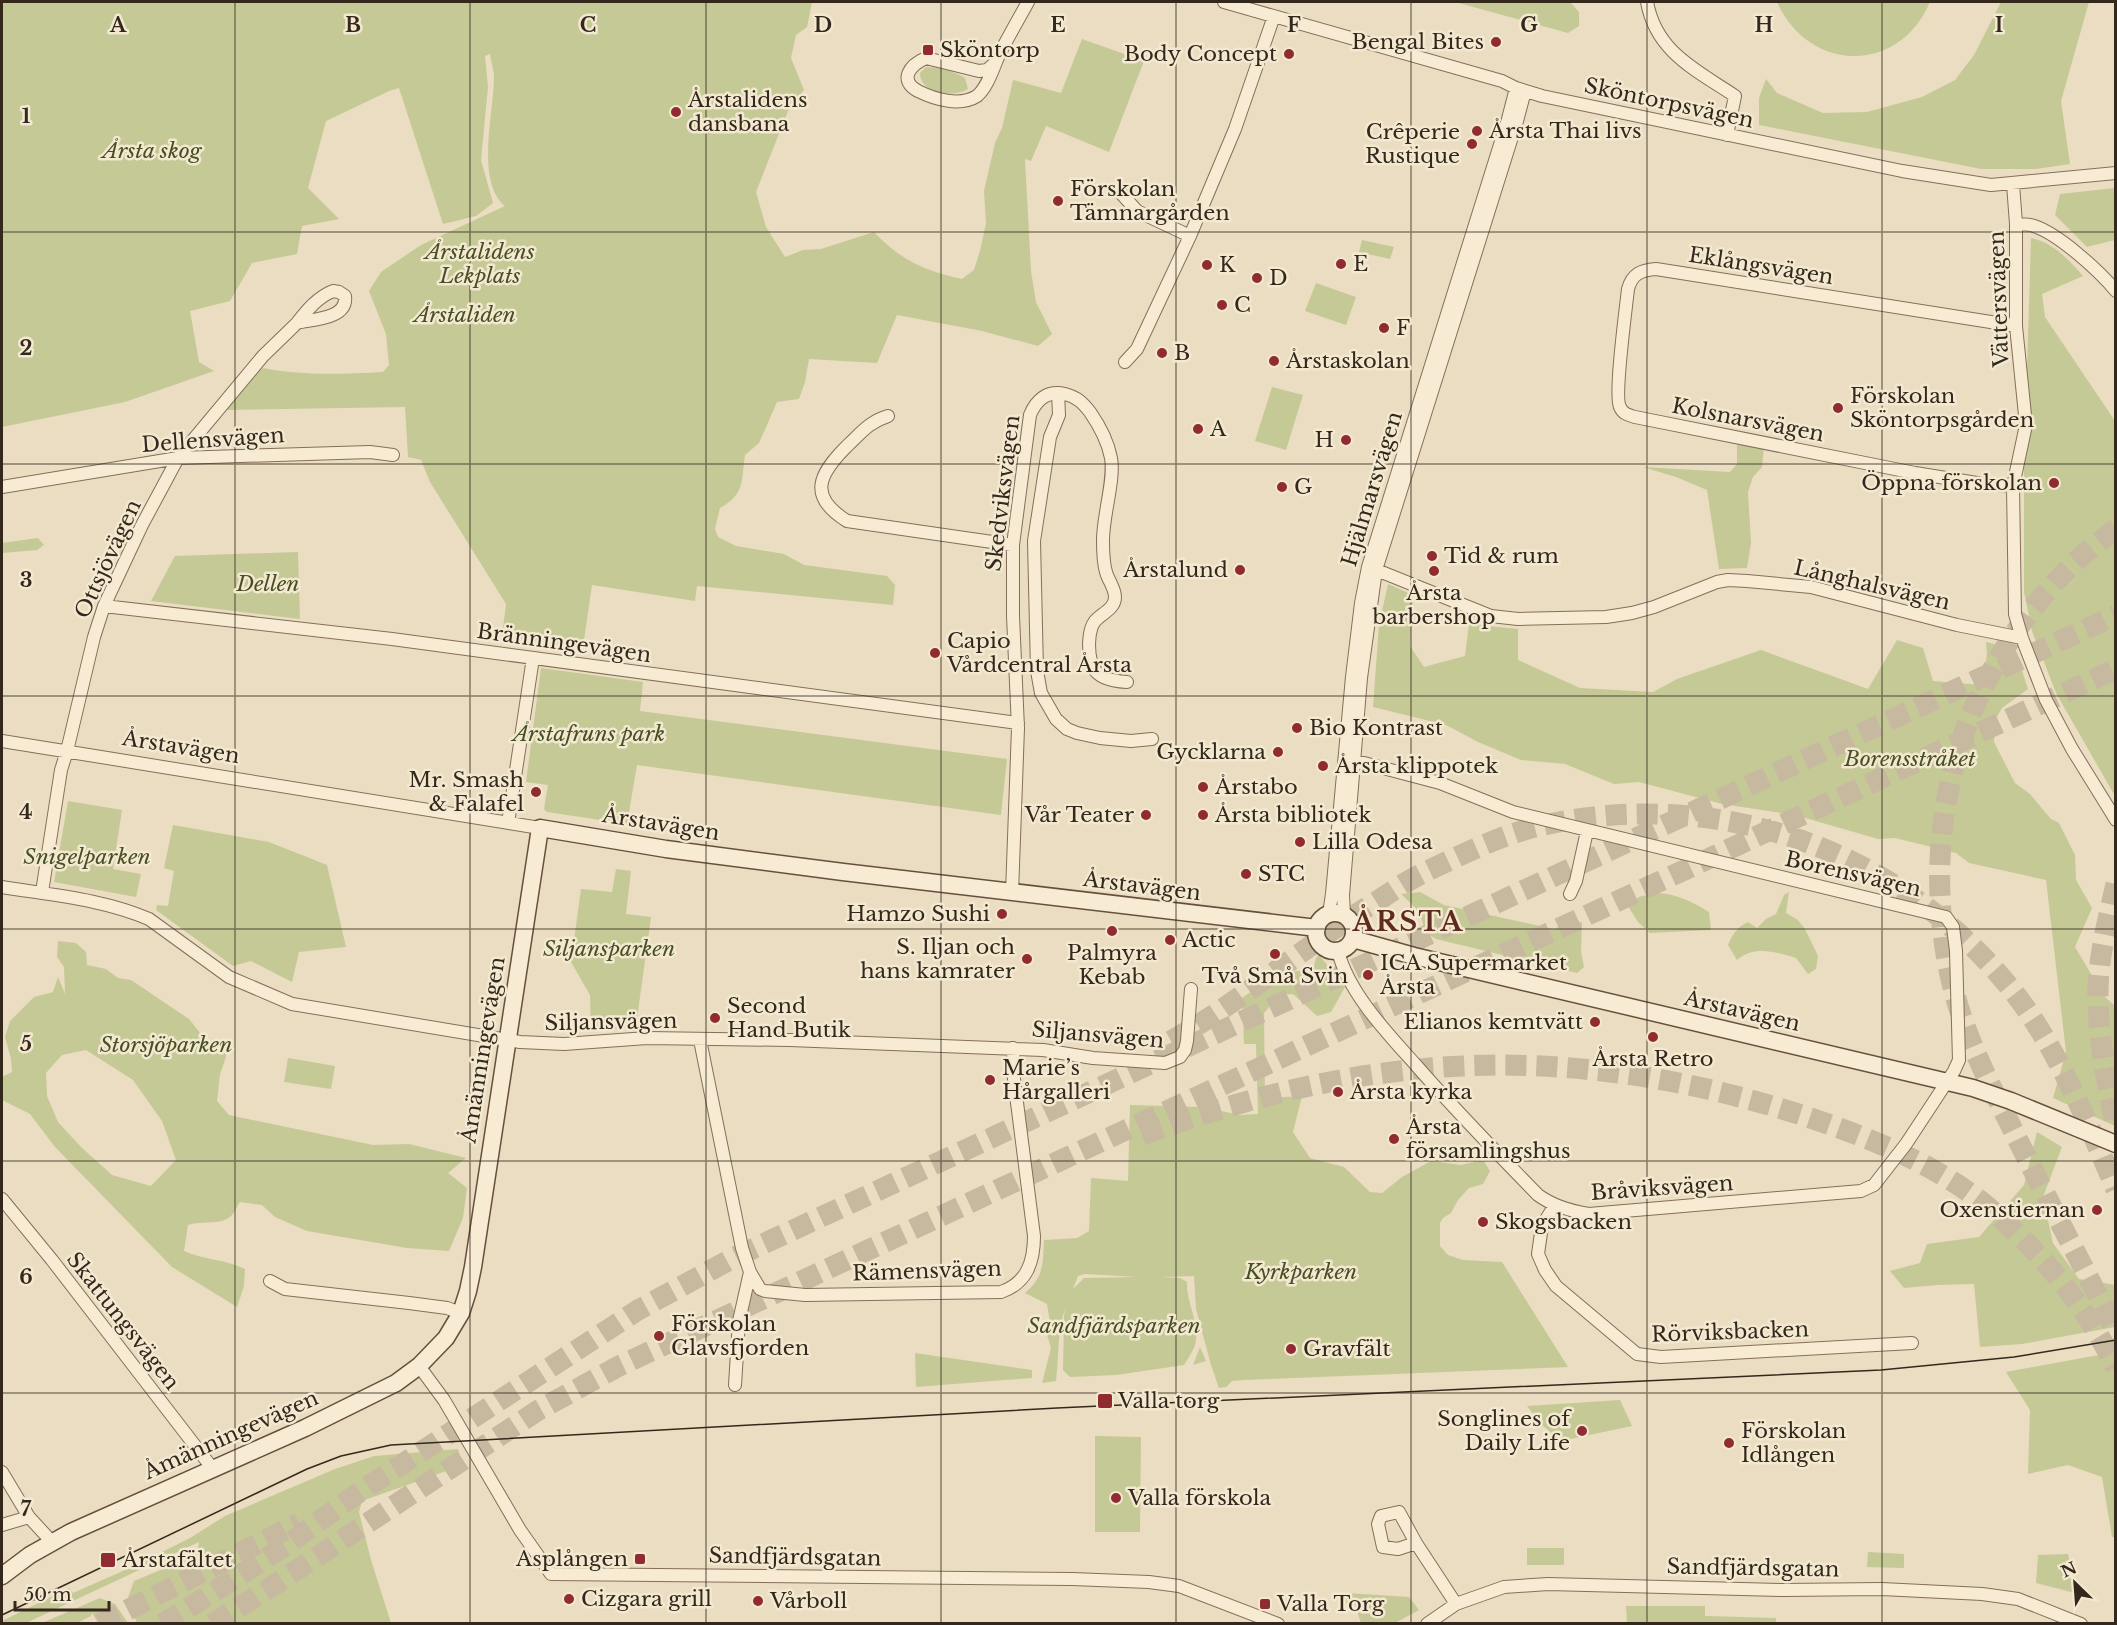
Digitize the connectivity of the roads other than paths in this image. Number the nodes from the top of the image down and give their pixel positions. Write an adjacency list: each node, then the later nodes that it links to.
1 (1029, 2): 5 (street)
2 (1224, 2): 4 (street, Sköntorpsvägen)
3 (1647, 2): 7 (street)
4 (1274, 16): 6 (street, Sköntorpsvägen); 12 (street)
5 (995, 63): 5 (street)
6 (1520, 90): 7 (street, Sköntorpsvägen); 25 (street, Hjälmarsvägen)
7 (1727, 135): 9 (street, Sköntorpsvägen)
8 (2115, 173): 9 (street, Sköntorpsvägen)
9 (2013, 184): 11 (street, Vättersvägen)
10 (1119, 191): 12 (street)
11 (2016, 224): 13 (street); 15 (street, Vättersvägen)
12 (1190, 236): 16 (street)
13 (2115, 291)
14 (297, 323): 21 (street, Ottsjövägen)
15 (2016, 326): 18 (street, Eklångsvägen); 22 (street, Vättersvägen)
16 (1125, 362)
17 (1058, 393): 24 (street, Skedviksvägen); 29 (street); 31 (street)
18 (1621, 409): 22 (street, Kolsnarsvägen)
19 (888, 416): 24 (street)
20 (393, 454): 21 (street, Dellensvägen)
21 (178, 458): 23 (street, Dellensvägen); 26 (street, Ottsjövägen)
22 (2013, 486): 27 (street, Vättersvägen)
23 (2, 487)
24 (1013, 545): 30 (street, Skedviksvägen)
25 (1372, 568): 27 (street, Långhalsvägen); 34 (street, Hjälmarsvägen)
26 (104, 606): 28 (street, Bränningevägen); 33 (street, Ottsjövägen)
27 (2022, 638): 35 (street, Vättersvägen)
28 (533, 658): 30 (street, Bränningevägen); 36 (street)
29 (1126, 682)
30 (1018, 723): 41 (street, Skedviksvägen)
31 (1152, 739)
32 (2, 741): 33 (street, Årstavägen)
33 (67, 751): 36 (street, Årstavägen); 40 (street, Ottsjövägen)
34 (1350, 761): 38 (street, Borensvägen); 43 (street, Hjälmarsvägen)
35 (2115, 820)
36 (508, 823): 37 (street, Årstavägen)
37 (540, 828): 41 (street, Årstavägen); 48 (street, Åmänningevägen)
38 (1587, 831): 42 (street); 51 (street, Borensvägen)
39 (2, 887): 40 (street, Siljansvägen)
40 (42, 892): 48 (street, Siljansvägen)
41 (1012, 892): 44 (street, Årstavägen)
42 (1570, 894)
43 (1336, 915): 44 (street); 45 (street)
44 (1317, 928): 46 (street)
45 (1353, 939): 46 (street); 51 (street, Årstavägen)
46 (1338, 951): 54 (street, Bråviksvägen)
47 (1191, 989): 50 (street, Siljansvägen)
48 (507, 1040): 49 (street, Siljansvägen); 57 (street, Åmänningevägen)
49 (700, 1040): 50 (street, Siljansvägen); 55 (street, Rämensvägen)
50 (1013, 1048): 55 (street, Rämensvägen)
51 (1947, 1081): 52 (street, Årstavägen); 54 (street, Bråviksvägen)
52 (2115, 1144)
53 (2, 1199): 61 (street, Skattungsvägen)
54 (1554, 1205): 58 (street, Rörviksbacken)
55 (750, 1272): 60 (street, Rämensvägen)
56 (270, 1281): 57 (street)
57 (461, 1313): 59 (street, Åmänningevägen)
58 (1912, 1343)
59 (419, 1366): 61 (street, Åmänningevägen); 69 (street, Sandfjärdsgatan)
60 (735, 1385)
61 (213, 1469): 65 (street, Åmänningevägen)
62 (2, 1472): 63 (street)
63 (29, 1517): 64 (street); 65 (street)
64 (2, 1525)
65 (52, 1542): 67 (street, Åmänningevägen)
66 (1416, 1543): 68 (street)
67 (2, 1576)
68 (1456, 1604): 70 (street, Sandfjärdsgatan); 71 (street, Sandfjärdsgatan)
69 (1278, 1623)
70 (1427, 1623)
71 (2081, 1623)

